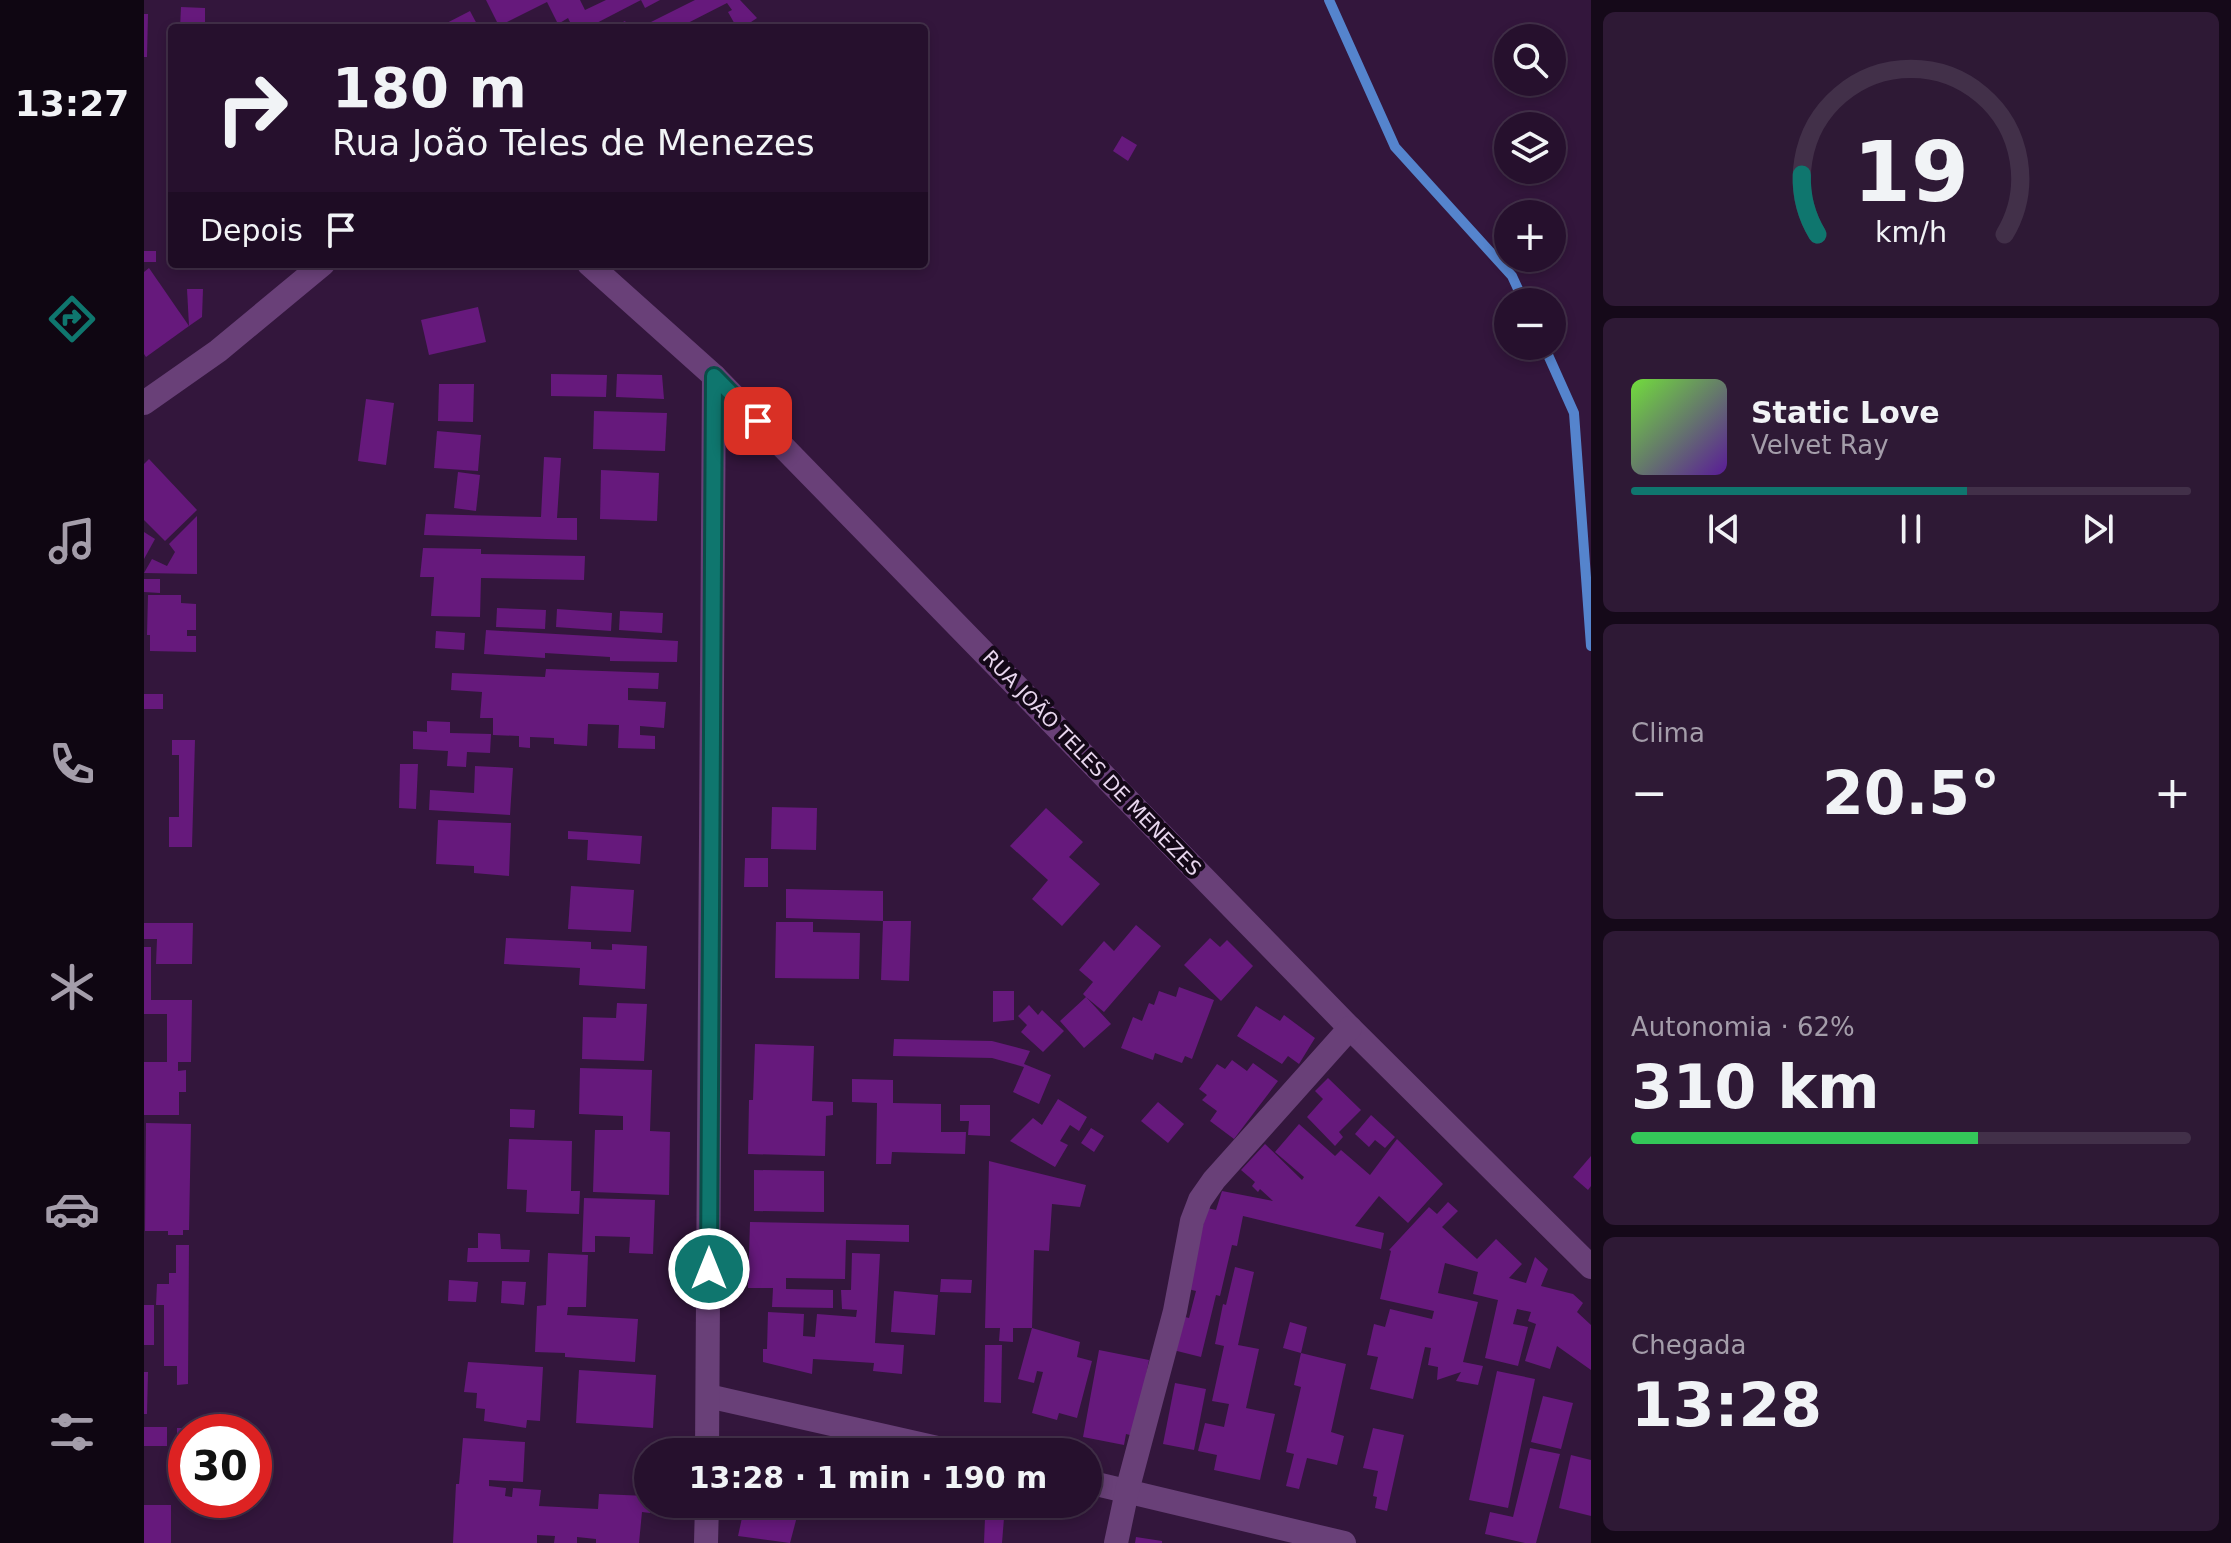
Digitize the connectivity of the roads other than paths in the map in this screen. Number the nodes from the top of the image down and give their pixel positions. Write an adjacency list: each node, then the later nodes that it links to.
1 (318, 268): 4 (street)
2 (593, 268): 3 (street, RUA JOÃO TELES DE MENEZES)
3 (714, 376): 5 (street, RUA JOÃO TELES DE MENEZES); 7 (street)
4 (144, 403)
5 (1350, 1028): 6 (street, RUA JOÃO TELES DE MENEZES); 11 (street)
6 (1591, 1267)
7 (708, 1396): 8 (street); 9 (street)
8 (707, 1438)
9 (893, 1438)
10 (1102, 1485): 11 (street)
11 (1127, 1491): 14 (street); 15 (street)
12 (707, 1518): 13 (street)
13 (706, 1543)
14 (1116, 1543)
15 (1344, 1543)

